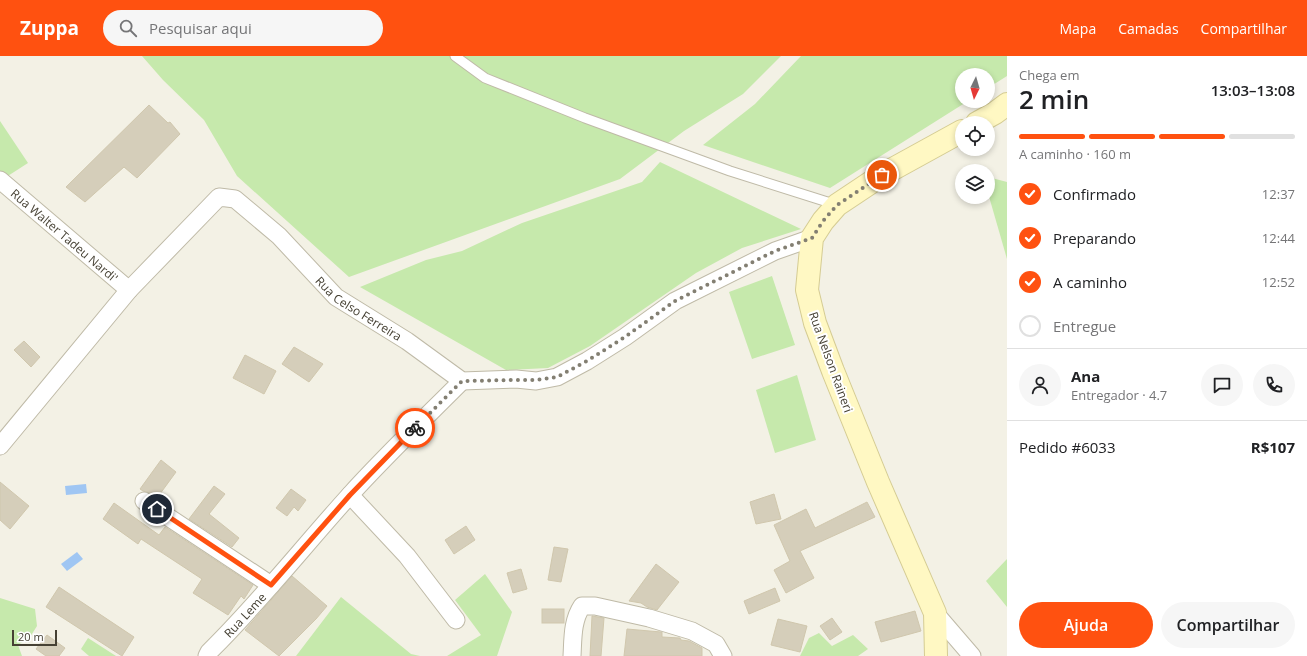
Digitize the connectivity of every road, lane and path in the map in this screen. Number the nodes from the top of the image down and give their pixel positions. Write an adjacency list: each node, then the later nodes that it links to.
1 (455, 56): 6 (lane)
2 (1007, 104): 3 (main road)
3 (989, 116)
4 (955, 135): 6 (main road, Rua Nelson Raineri)
5 (0, 180): 8 (street, Rua Walter Tadeu Nardi')
6 (837, 205): 7 (main road, Rua Nelson Raineri)
7 (812, 238): 9 (street); 14 (main road, Rua Nelson Raineri)
8 (129, 290): 9 (street, Rua Celso Ferreira); 10 (street, Rua Celso Ferreira)
9 (462, 381): 11 (street, Rua Leme)
10 (0, 446)
11 (350, 495): 13 (street, Rua Leme); 15 (street)
12 (144, 501): 13 (street)
13 (271, 585): 16 (street, Rua Leme)
14 (935, 613): 19 (main road, Rua Nelson Raineri); 20 (street)
15 (456, 620)
16 (207, 656)
17 (572, 656): 18 (street)
18 (723, 656)
19 (936, 656)
20 (972, 656)

